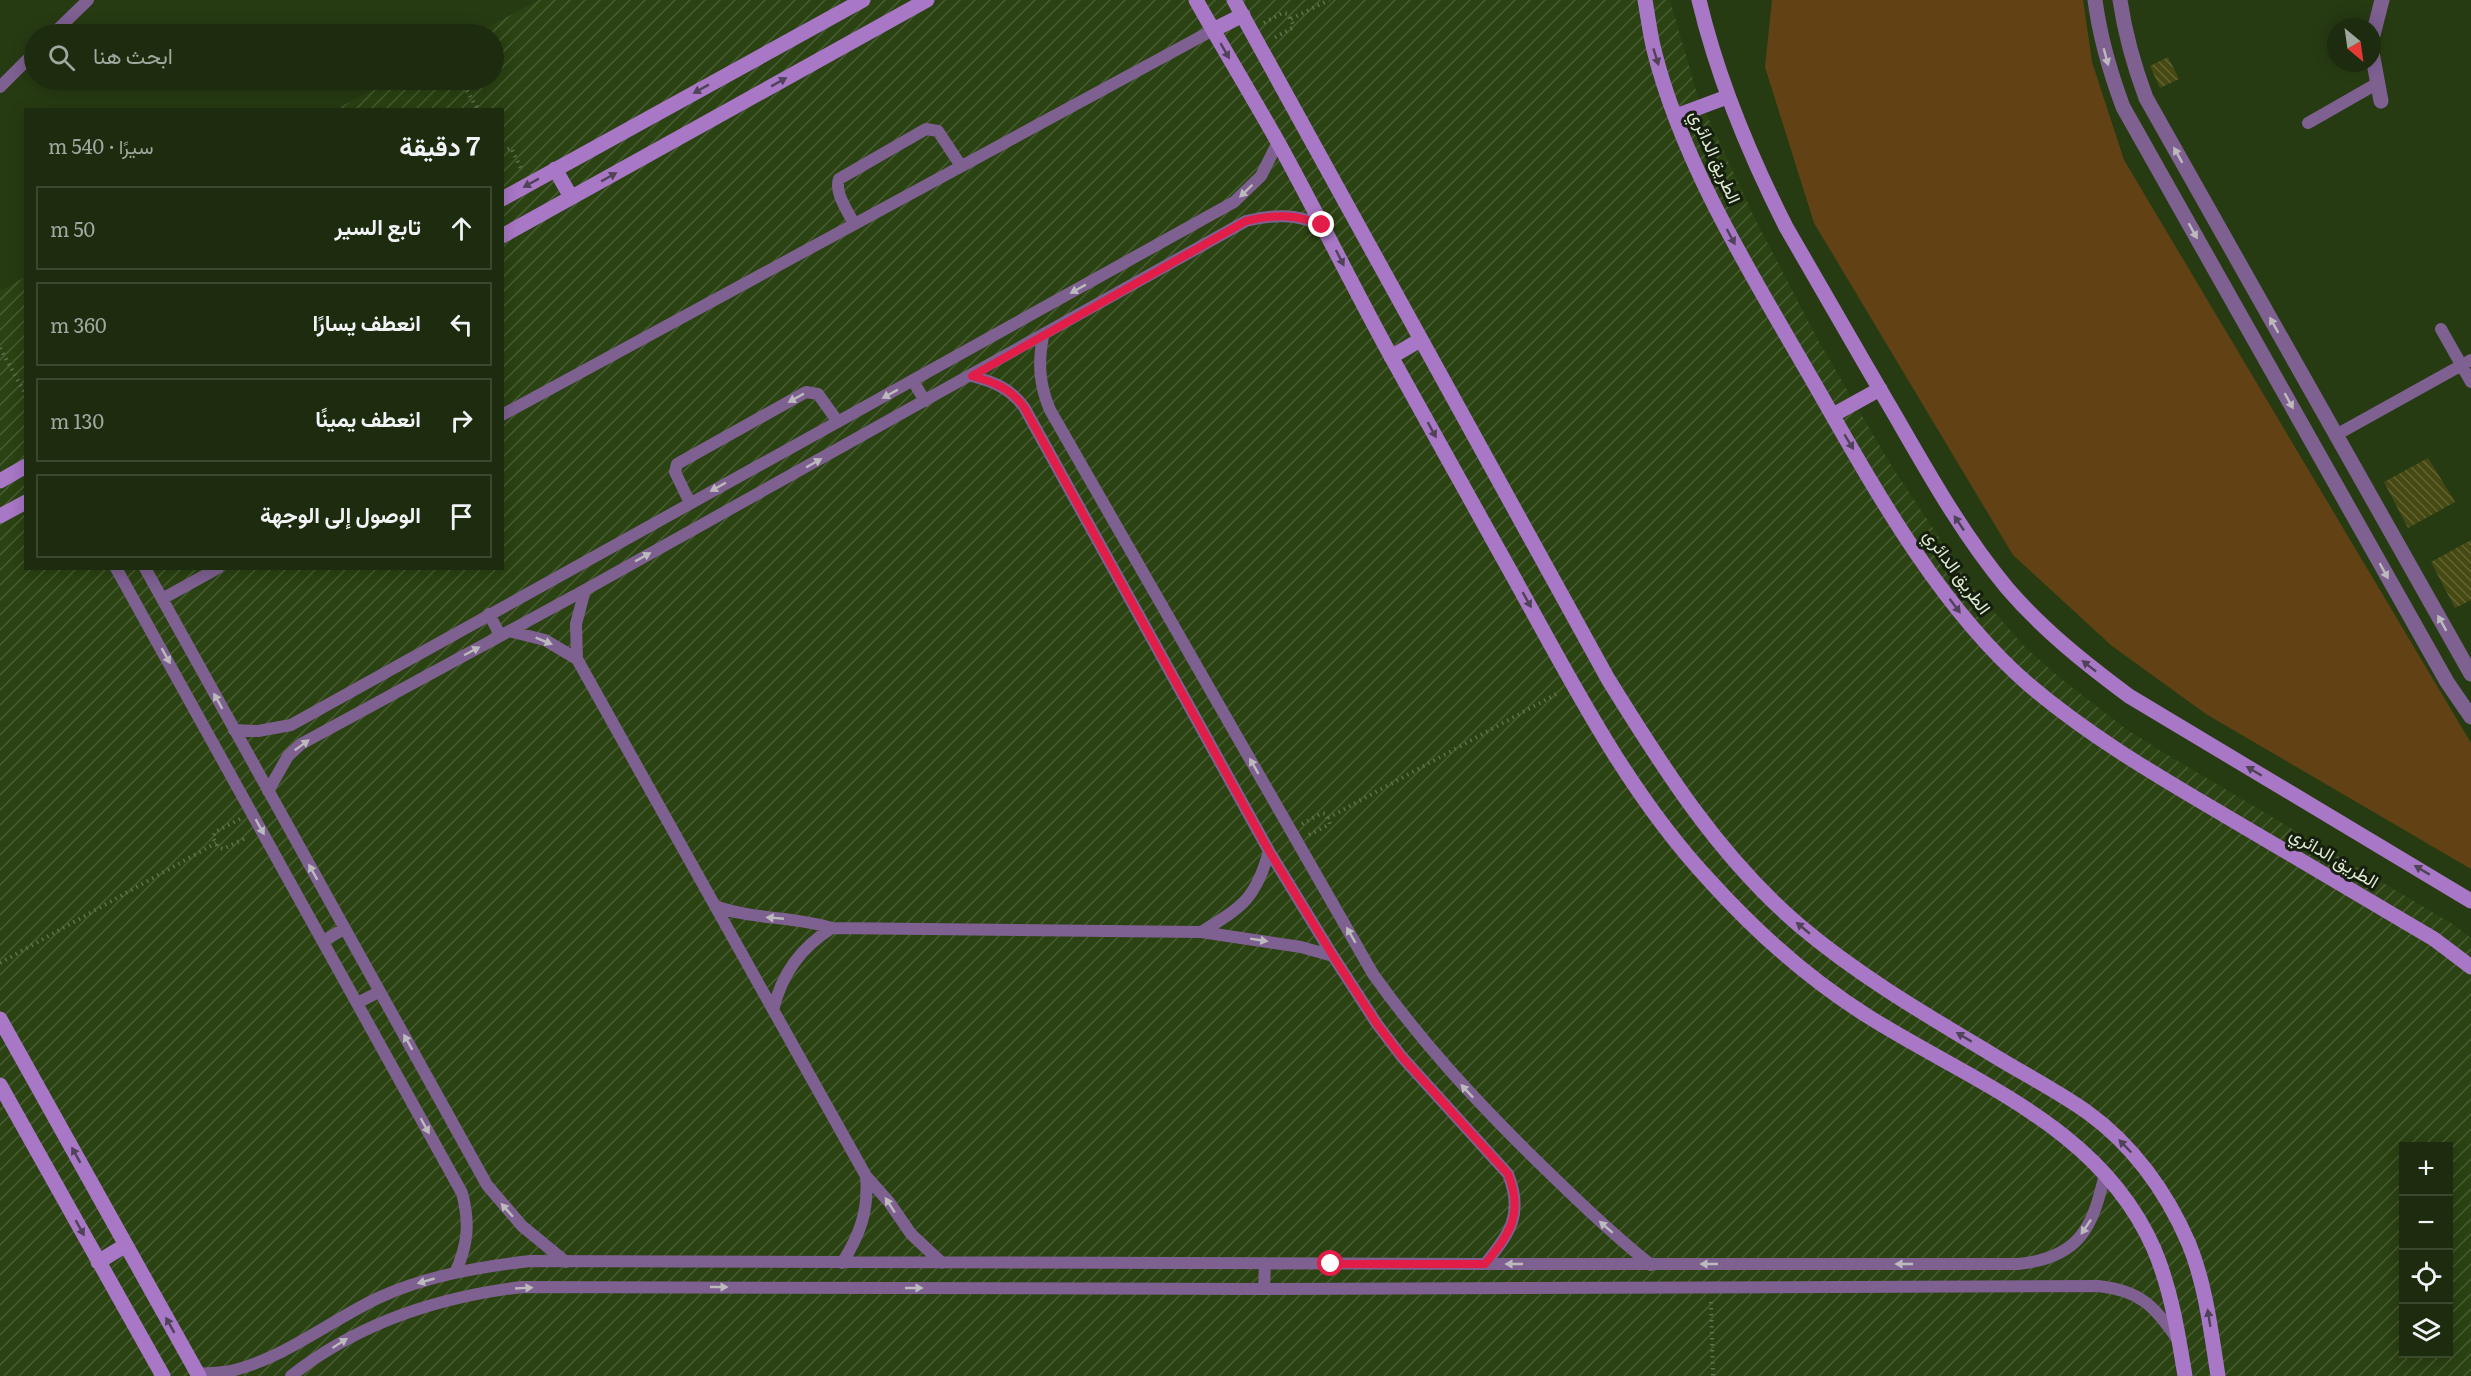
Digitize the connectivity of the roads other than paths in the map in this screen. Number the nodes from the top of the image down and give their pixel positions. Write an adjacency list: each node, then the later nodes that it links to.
1 (88, 0): 13 (lane)
2 (863, 0): 25 (street, one-way to 25)
3 (927, 0): 26 (street, one-way to 3)
4 (1196, 0): 14 (street)
5 (1234, 0): 11 (street)
6 (1645, 0): 21 (street, الطريق الدائري, one-way to 21)
7 (1699, 0): 19 (street, الطريق الدائري)
8 (2095, 0): 61 (street, one-way to 61)
9 (2120, 0): 44 (street, one-way to 9)
10 (2382, 0): 12 (street)
11 (1243, 15): 14 (street); 33 (street)
12 (2377, 18)
13 (63, 24)
14 (1213, 30): 23 (street, one-way to 23); 24 (lane)
15 (24, 63): 18 (lane)
16 (2376, 72): 17 (street)
17 (2378, 83): 20 (street); 22 (lane)
18 (0, 87)
19 (1727, 97): 21 (street); 39 (street, الطريق الدائري)
20 (2381, 101)
21 (1676, 116): 42 (street, الطريق الدائري, one-way to 42)
22 (2308, 123)
23 (1278, 142): 29 (street); 37 (lane, one-way to 37)
24 (961, 166): 28 (lane); 28 (lane)
25 (555, 170): 26 (street); 27 (street, one-way to 27)
26 (572, 197): 30 (street)
27 (504, 198)
28 (854, 224): 41 (lane)
29 (1322, 225): 32 (lane); 34 (street, one-way to 34)
30 (504, 235)
31 (2441, 329): 35 (lane)
32 (1043, 336): 36 (lane); 89 (lane, one-way to 32)
33 (1420, 340): 34 (street); 77 (street, one-way to 33)
34 (1391, 357): 79 (street, one-way to 79)
35 (2466, 362): 38 (lane); 44 (lane)
36 (972, 376): 40 (lane); 64 (lane)
37 (913, 381): 40 (lane); 43 (lane, one-way to 43)
38 (2471, 382)
39 (1880, 389): 42 (street); 65 (street, الطريق الدائري, one-way to 39)
40 (925, 401): 53 (lane, one-way to 40)
41 (504, 414)
42 (1833, 415): 72 (street, الطريق الدائري, one-way to 72)
43 (838, 422): 47 (lane, one-way to 47); 47 (lane, one-way to 47)
44 (2336, 435): 60 (street, one-way to 44)
45 (24, 467): 46 (street)
46 (0, 481)
47 (690, 502): 55 (lane)
48 (24, 503): 49 (street)
49 (0, 516)
50 (117, 570): 58 (lane)
51 (146, 570): 54 (lane)
52 (214, 570): 54 (lane)
53 (585, 590): 57 (lane); 59 (lane)
54 (162, 599): 56 (lane)
55 (489, 614): 57 (lane); 62 (lane)
56 (175, 623): 58 (lane); 62 (lane, one-way to 56)
57 (504, 633): 59 (lane, one-way to 59); 63 (lane, one-way to 57)
58 (154, 634): 70 (lane, one-way to 70)
59 (577, 659): 66 (lane)
60 (2471, 674)
61 (2471, 717)
62 (234, 730): 63 (lane)
63 (268, 792): 68 (lane, one-way to 63)
64 (1269, 851): 69 (lane); 71 (lane)
65 (2471, 901)
66 (715, 906): 67 (lane, one-way to 66); 75 (lane)
67 (832, 928): 69 (lane); 75 (lane)
68 (344, 929): 70 (lane); 73 (lane)
69 (1201, 932): 71 (lane, one-way to 71)
70 (323, 941): 74 (lane)
71 (1333, 956): 88 (lane)
72 (2471, 967)
73 (379, 992): 74 (lane); 84 (lane, one-way to 73)
74 (357, 1003): 90 (lane, one-way to 90)
75 (773, 1010): 81 (lane)
76 (0, 1019): 82 (street, one-way to 76)
77 (2026, 1076): 79 (street); 97 (street, one-way to 77)
78 (0, 1085): 83 (street, one-way to 83)
79 (2012, 1098): 80 (street)
80 (2105, 1173): 89 (lane, one-way to 89); 92 (street)
81 (866, 1176): 85 (lane); 86 (lane, one-way to 81)
82 (126, 1245): 83 (street); 93 (street, one-way to 82)
83 (99, 1262): 94 (street)
84 (566, 1262): 85 (lane); 90 (lane)
85 (842, 1263): 86 (lane)
86 (942, 1263): 87 (lane)
87 (1265, 1264): 88 (lane); 91 (lane)
88 (1485, 1264): 89 (lane, one-way to 88)
89 (1651, 1264)
90 (455, 1273): 93 (lane, one-way to 93)
91 (1264, 1289): 92 (lane); 95 (lane, one-way to 91)
92 (2180, 1343): 96 (street)
93 (198, 1375)
94 (163, 1376)
95 (291, 1376)
96 (2185, 1376)
97 (2218, 1376)

